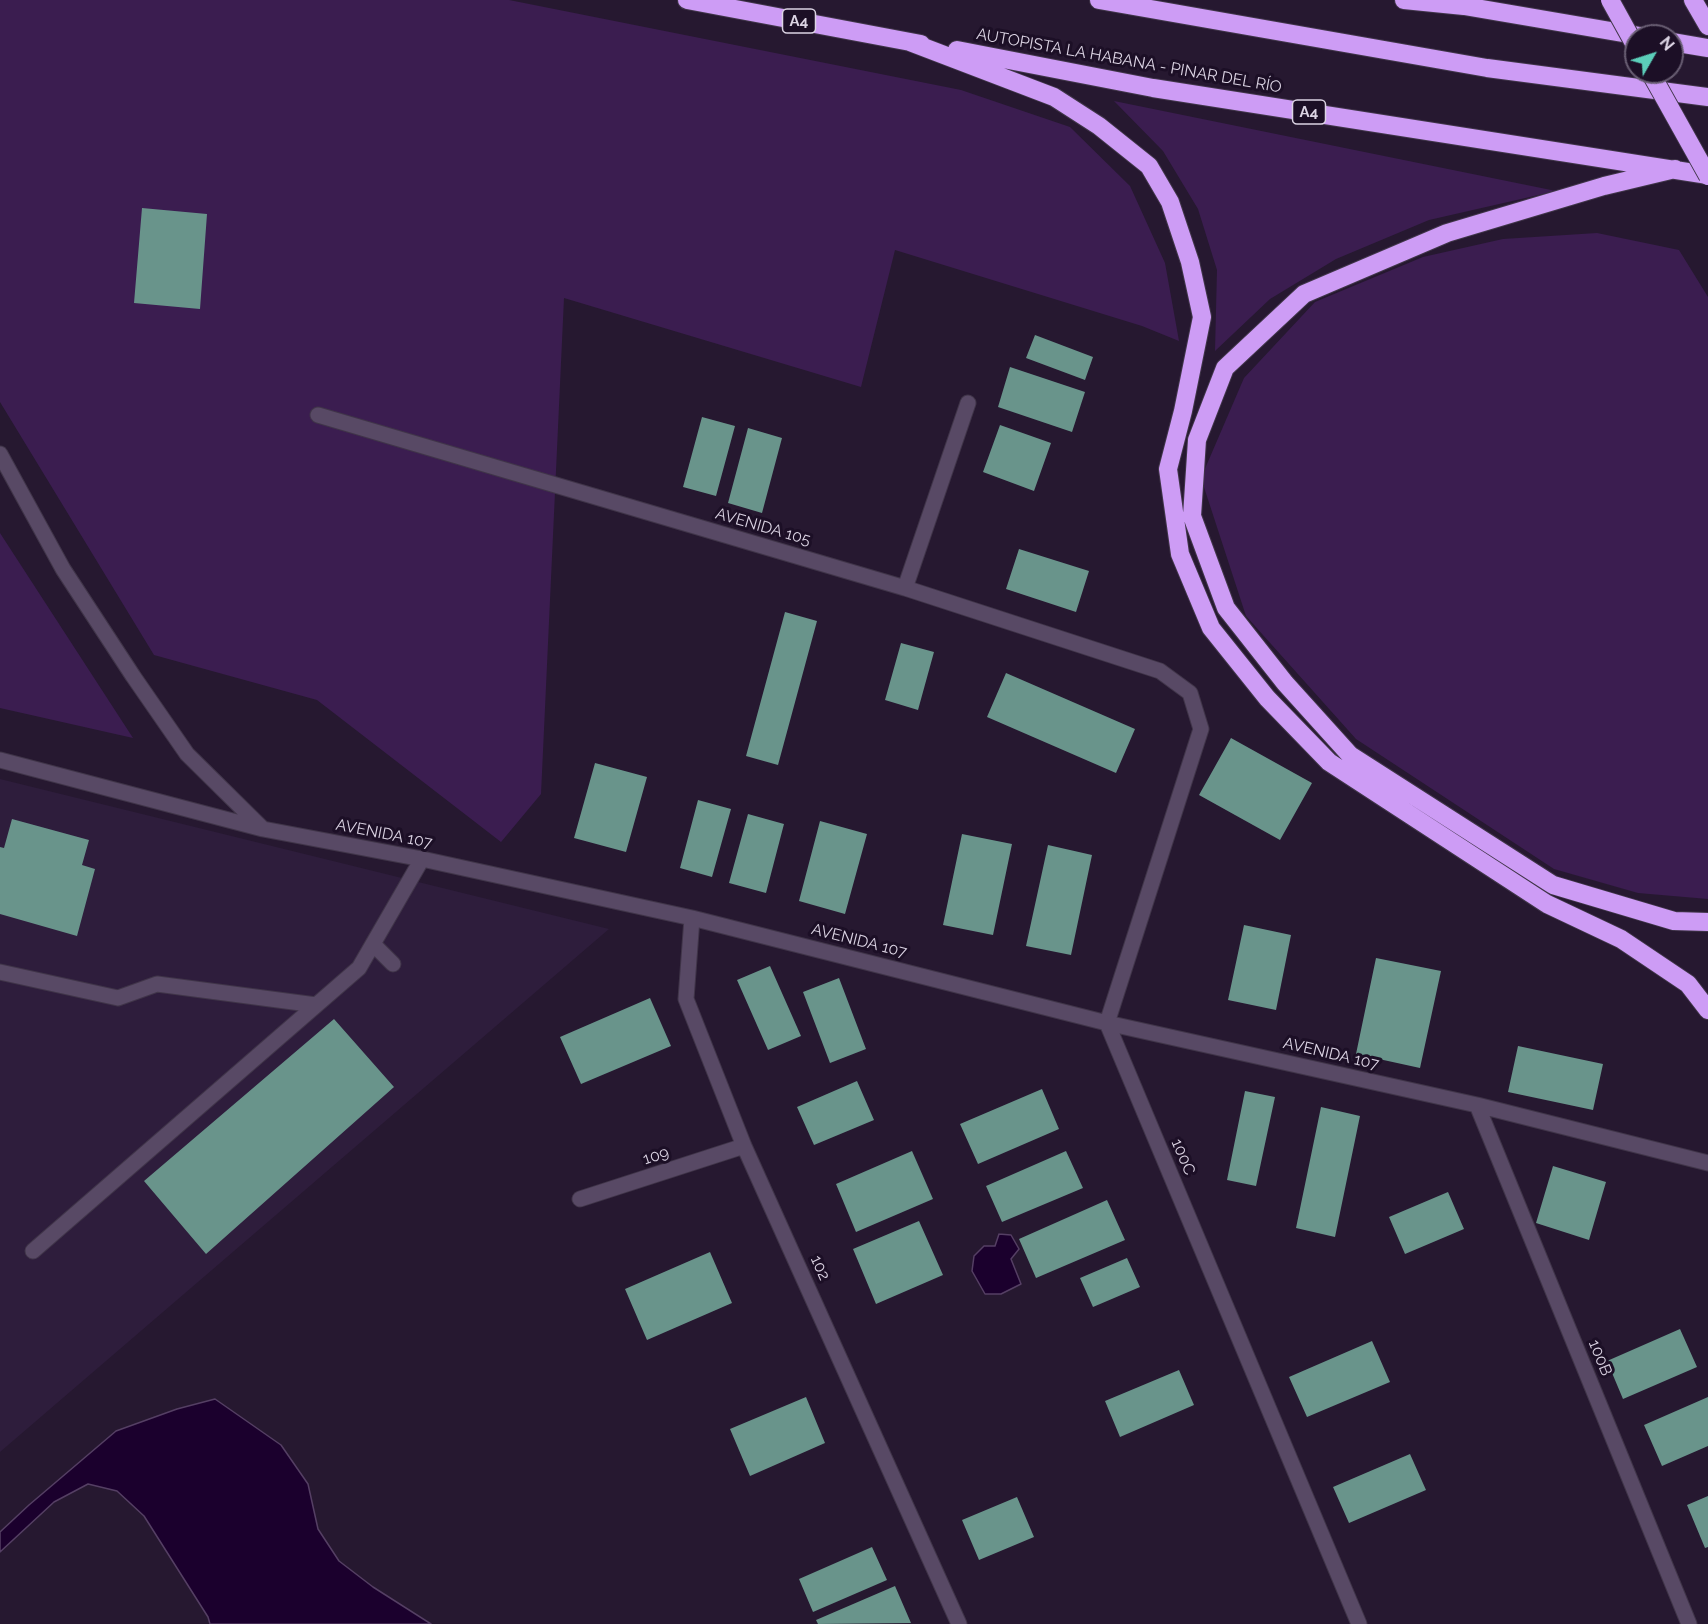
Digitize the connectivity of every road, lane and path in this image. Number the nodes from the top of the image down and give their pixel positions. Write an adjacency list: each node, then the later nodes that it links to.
1 (687, 0): 9 (highway, AUTOPISTA LA HABANA - PINAR DEL RÍO / A4)
2 (1099, 0): 13 (highway)
3 (1404, 0): 8 (highway)
4 (1610, 0): 6 (highway, bridge)
5 (1693, 0): 7 (highway)
6 (1624, 25)
7 (1708, 26)
8 (1624, 33)
9 (910, 42): 14 (highway, AUTOPISTA LA HABANA - PINAR DEL RÍO / A4); 29 (highway)
10 (1684, 44): 11 (highway)
11 (1708, 48)
12 (1657, 84): 15 (highway, bridge)
13 (1708, 97)
14 (1675, 169): 15 (highway, AUTOPISTA LA HABANA - PINAR DEL RÍO / A4); 24 (highway)
15 (1708, 175)
16 (968, 403): 19 (street)
17 (318, 415): 19 (street, AVENIDA 105)
18 (0, 454): 21 (street)
19 (905, 588): 30 (street, AVENIDA 105)
20 (0, 760): 21 (street, AVENIDA 107)
21 (262, 829): 22 (street, AVENIDA 107)
22 (422, 859): 23 (street, AVENIDA 107); 25 (street)
23 (692, 918): 30 (street, AVENIDA 107); 32 (street, 102)
24 (1708, 921)
25 (373, 944): 26 (street); 28 (street)
26 (393, 964)
27 (0, 972): 28 (street)
28 (316, 1005): 35 (street)
29 (1708, 1010)
30 (1107, 1023): 31 (street, AVENIDA 107); 37 (street, 100C)
31 (1477, 1105): 33 (street, AVENIDA 107); 38 (street, 100B)
32 (744, 1146): 34 (street, 109); 36 (street, 102)
33 (1708, 1163)
34 (580, 1199)
35 (33, 1251)
36 (959, 1624)
37 (1359, 1624)
38 (1689, 1624)

